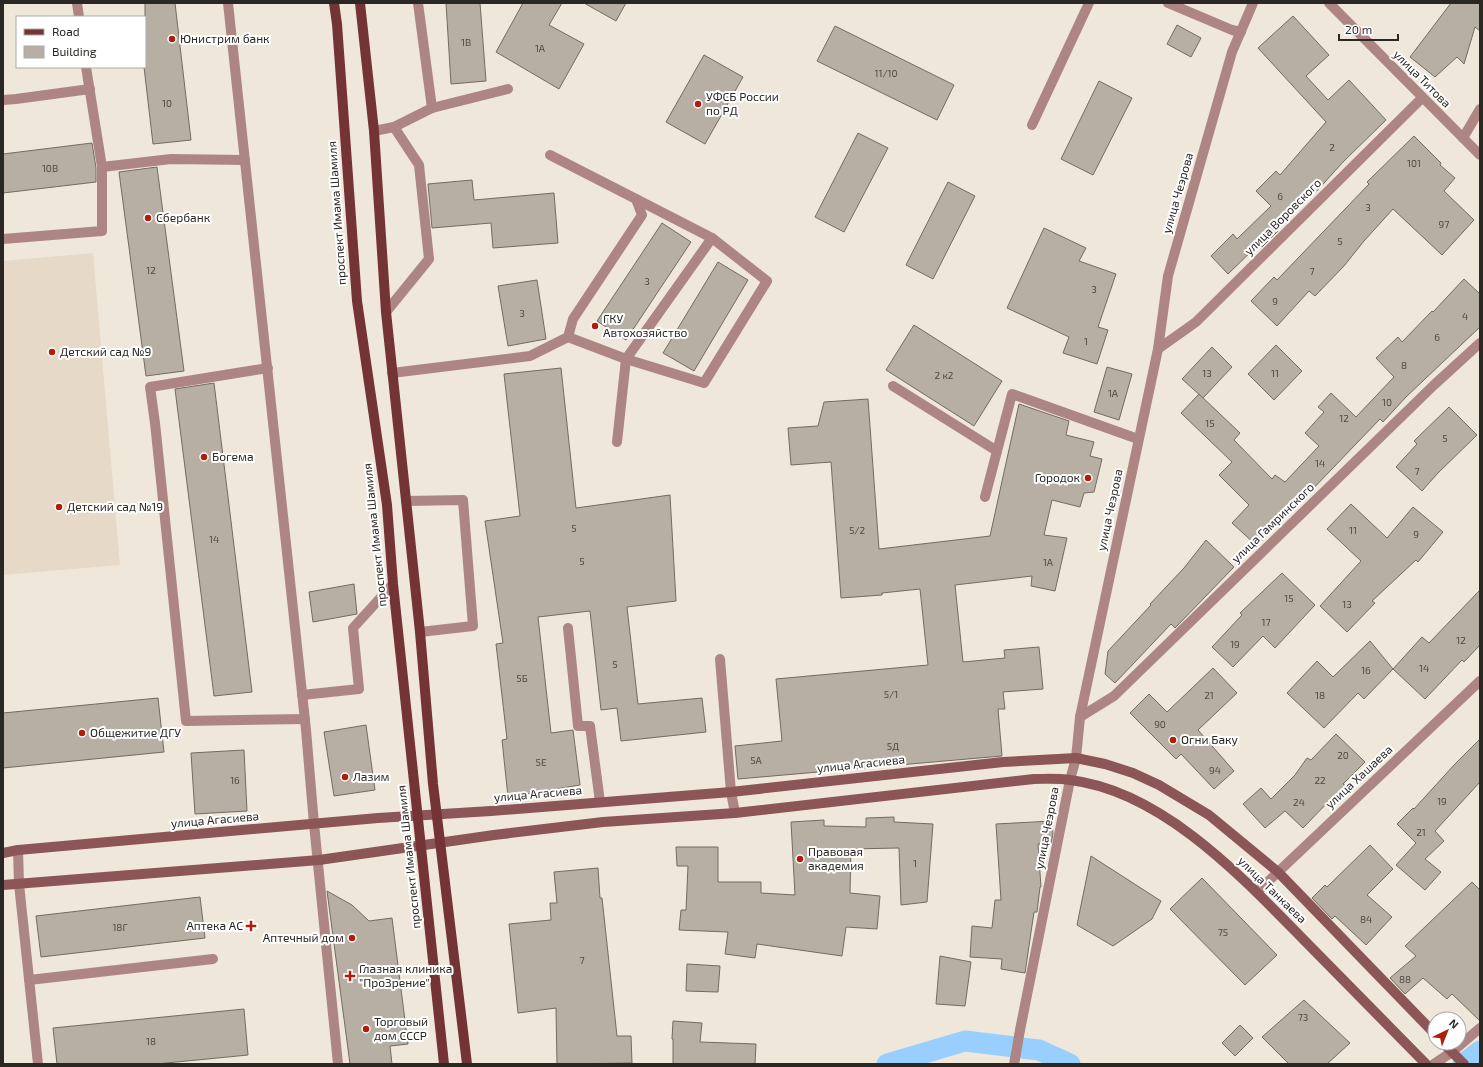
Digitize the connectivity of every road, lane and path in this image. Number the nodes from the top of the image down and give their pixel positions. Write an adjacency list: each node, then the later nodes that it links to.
1 (76, 3): 10 (street)
2 (228, 3): 25 (street)
3 (334, 3): 43 (main road, проспект Имама Шамиля)
4 (360, 3): 21 (main road)
5 (418, 3): 17 (street)
6 (1089, 3): 19 (street)
7 (1168, 3): 11 (street)
8 (1253, 3): 11 (street, улица Чеэрова)
9 (1329, 3): 15 (street, улица Титова)
10 (79, 16)
11 (1241, 32): 33 (street, улица Чеэрова)
12 (86, 68): 13 (street)
13 (90, 89): 16 (street); 26 (street)
14 (508, 89): 17 (street)
15 (1422, 98): 22 (street, улица Титова); 33 (street, улица Воровского)
16 (3, 100)
17 (432, 108): 20 (street)
18 (1480, 109): 22 (street)
19 (1032, 125)
20 (394, 127): 21 (street); 30 (street)
21 (374, 131): 30 (main road)
22 (1463, 138): 24 (street, улица Титова)
23 (550, 155): 27 (street)
24 (1480, 155)
25 (245, 160): 26 (street); 35 (street)
26 (102, 167): 29 (street)
27 (636, 198): 28 (street); 31 (street)
28 (712, 238): 34 (street); 34 (street)
29 (3, 239)
30 (386, 312): 36 (main road)
31 (568, 337): 34 (street); 36 (street)
32 (1480, 343): 49 (street, улица Гамринского)
33 (1158, 349): 38 (street, улица Чеэрова)
34 (626, 359): 39 (street)
35 (268, 368): 48 (street); 50 (street)
36 (392, 373): 42 (main road)
37 (893, 386): 40 (street)
38 (1138, 439): 40 (street); 49 (street, улица Чеэрова)
39 (617, 442)
40 (997, 451): 41 (street)
41 (985, 497)
42 (406, 501): 45 (main road); 45 (street)
43 (393, 584): 48 (street); 57 (main road, проспект Имама Шамиля)
44 (568, 628): 54 (street)
45 (420, 632): 56 (main road)
46 (720, 659): 53 (street)
47 (1480, 681): 64 (street, улица Хашаева)
48 (302, 695): 50 (street)
49 (1080, 717): 51 (street, улица Чеэрова)
50 (305, 719): 58 (street)
51 (1076, 758): 52 (street, улица Чеэрова); 53 (main road, улица Агасиева); 64 (main road, улица Танкаева)
52 (1070, 780): 55 (main road); 67 (main road, улица Танкаева); 73 (street, улица Чеэрова)
53 (731, 792): 54 (main road, улица Агасиева); 55 (street)
54 (600, 802): 56 (main road, улица Агасиева)
55 (735, 813): 59 (main road)
56 (437, 815): 57 (main road, улица Агасиева); 59 (main road)
57 (418, 816): 58 (main road, улица Агасиева); 60 (main road, проспект Имама Шамиля)
58 (314, 824): 61 (main road, улица Агасиева); 63 (street)
59 (440, 843): 60 (main road); 77 (main road)
60 (421, 846): 63 (main road); 76 (main road, проспект Имама Шамиля)
61 (18, 850): 62 (main road, улица Агасиева); 65 (street)
62 (3, 853)
63 (319, 860): 65 (main road); 75 (street)
64 (1278, 872): 67 (street, улица Хашаева); 70 (main road, улица Танкаева)
65 (19, 884): 66 (main road); 69 (street)
66 (3, 886)
67 (1257, 892): 78 (main road, улица Танкаева)
68 (213, 959): 69 (street)
69 (29, 980): 74 (street)
70 (1427, 1026)
71 (1480, 1028): 72 (street)
72 (1453, 1052): 79 (street); 80 (main road)
73 (1015, 1062)
74 (38, 1064)
75 (338, 1064)
76 (444, 1064)
77 (467, 1064)
78 (1426, 1064)
79 (1434, 1064)
80 (1464, 1064)

